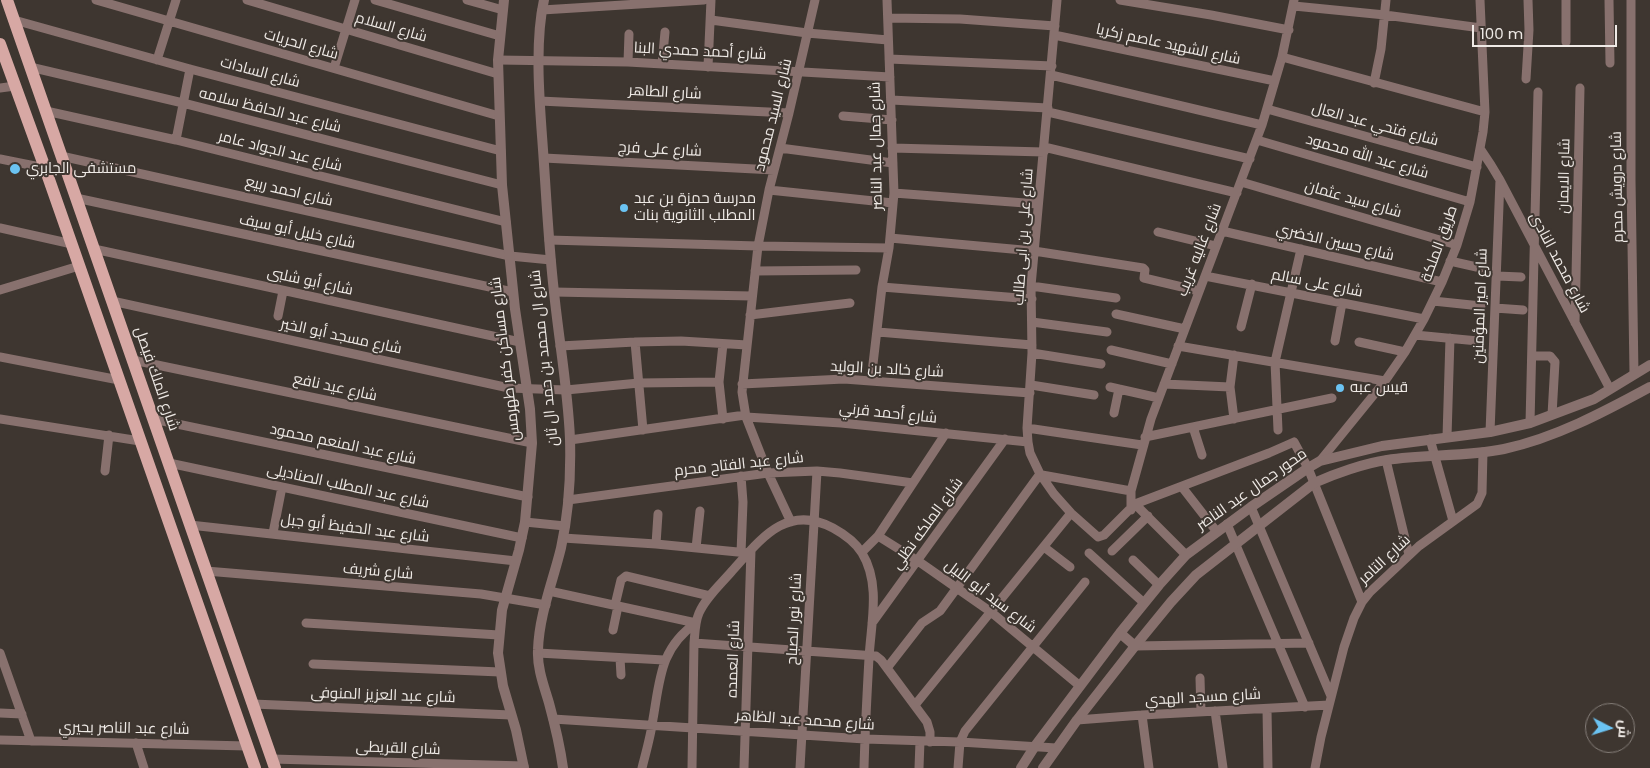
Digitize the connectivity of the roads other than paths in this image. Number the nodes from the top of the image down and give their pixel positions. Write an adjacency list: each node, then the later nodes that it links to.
1 (7, 0): 25 (main road, شارع الملك فيصل)
2 (96, 0): 27 (street, شارع الحريات)
3 (176, 0): 27 (street)
4 (247, 0): 29 (street, شارع السلام)
5 (355, 0): 29 (street)
6 (375, 0): 35 (street)
7 (467, 0): 21 (street)
8 (704, 0): 22 (street)
9 (711, 0): 26 (street)
10 (815, 0): 33 (street, شارع السيد محمود)
11 (887, 0): 24 (street, شارع جمال عبد الناصر)
12 (1057, 0): 30 (street, شارع على بن ابى طالب)
13 (1120, 0): 31 (street)
14 (1386, 0): 23 (street)
15 (1480, 0): 28 (street, طريق الملكة)
16 (1528, 0): 55 (street)
17 (1566, 0): 37 (street)
18 (1609, 0): 45 (street)
19 (1631, 0): 175 (street, شارع درويش محرم)
20 (1294, 3): 23 (street); 31 (street, شارع غاليه غريب)
21 (503, 5): 35 (street, شارع مساكن كفر طهرمس)
22 (543, 5): 43 (street, شارع ال محمد بن حمد ال ثان)
23 (1385, 15): 28 (street); 57 (street)
24 (888, 18): 30 (street, شارع الشهيد عاصم زكريا); 36 (street, شارع جمال عبد الناصر)
25 (14, 20): 41 (street, شارع السادات); 47 (main road, شارع الملك فيصل)
26 (711, 20): 33 (street); 48 (street)
27 (169, 22): 41 (street); 49 (street, شارع الحريات)
28 (1482, 28): 68 (street, طريق الملكة)
29 (346, 30): 49 (street); 53 (street, شارع السلام)
30 (1055, 30): 52 (street, شارع على بن ابى طالب); 56 (street, شارع الشهيد عاصم زكريا)
31 (1289, 30): 39 (street, شارع غاليه غريب)
32 (665, 32): 46 (street)
33 (807, 33): 36 (street); 51 (street, شارع السيد محمود)
34 (629, 34): 44 (street)
35 (500, 36): 42 (street, شارع مساكن كفر طهرمس)
36 (888, 40): 40 (street, شارع جمال عبد الناصر)
37 (1566, 42)
38 (1, 50): 58 (main road)
39 (1282, 57): 56 (street, شارع غاليه غريب); 57 (street)
40 (889, 59): 52 (street); 54 (street, شارع جمال عبد الناصر)
41 (157, 60): 50 (street, شارع السادات)
42 (498, 60): 43 (street, شارع أحمد حمدي البنا); 53 (street, شارع مساكن كفر طهرمس)
43 (539, 61): 44 (street, شارع أحمد حمدي البنا); 62 (street, شارع ال محمد بن حمد ال ثان)
44 (628, 62): 46 (street, شارع أحمد حمدي البنا)
45 (1610, 63)
46 (662, 64): 48 (street, شارع أحمد حمدي البنا)
47 (30, 67): 64 (street, شارع عبد الحافظ سلامه); 67 (main road, شارع الملك فيصل)
48 (708, 67): 51 (street, شارع أحمد حمدي البنا)
49 (334, 68): 70 (street, شارع الحريات)
50 (190, 69): 64 (street); 80 (street, شارع السادات)
51 (799, 71): 54 (street, شارع أحمد حمدي البنا); 69 (street, شارع السيد محمود)
52 (1051, 71): 66 (street, شارع على بن ابى طالب); 73 (street)
53 (498, 74): 70 (street, شارع مساكن كفر طهرمس)
54 (890, 77): 63 (street, شارع جمال عبد الناصر)
55 (1526, 79)
56 (1275, 81): 65 (street, شارع غاليه غريب)
57 (1374, 83): 68 (street)
58 (15, 86): 59 (street); 87 (main road)
59 (0, 88)
60 (1580, 88): 148 (street, شارع الايمان)
61 (1538, 92): 109 (street)
62 (540, 100): 69 (street, شارع الطاهر); 82 (street, شارع ال محمد بن حمد ال ثان)
63 (891, 100): 66 (street); 72 (street, شارع جمال عبد الناصر)
64 (183, 102): 74 (street); 91 (street, شارع عبد الحافظ سلامه)
65 (1266, 109): 73 (street, شارع غاليه غريب); 86 (street, شارع فتحي عبد العال)
66 (1048, 110): 78 (street, شارع على بن ابى طالب); 84 (street)
67 (46, 111): 74 (street, شارع عبد الجواد عامر); 81 (main road, شارع الملك فيصل)
68 (1485, 112): 79 (street, طريق الملكة)
69 (789, 113): 76 (street, شارع السيد محمود)
70 (499, 116): 80 (street, شارع مساكن كفر طهرمس)
71 (843, 116): 72 (street)
72 (892, 120): 77 (street, شارع جمال عبد الناصر)
73 (1262, 125): 75 (street, شارع غاليه غريب)
74 (176, 140): 99 (street, شارع عبد الجواد عامر)
75 (1256, 140): 84 (street, شارع غاليه غريب); 96 (street, شارع عبد الله محمود)
76 (780, 148): 85 (street); 88 (street, شارع السيد محمود)
77 (892, 148): 78 (street); 85 (street, شارع جمال عبد الناصر)
78 (1044, 150): 94 (street); 98 (street, شارع على بن ابى طالب)
79 (1481, 150): 86 (street, طريق الملكة); 89 (street, شارع محمد النادى)
80 (500, 151): 91 (street, شارع مساكن كفر طهرمس)
81 (61, 156): 95 (main road, شارع الملك فيصل); 113 (street, شارع احمد ربيع)
82 (544, 158): 88 (street, شارع على فرج); 103 (street, شارع ال محمد بن حمد ال ثان)
83 (0, 159): 87 (street)
84 (1250, 159): 90 (street, شارع غاليه غريب)
85 (893, 163): 93 (street, شارع جمال عبد الناصر)
86 (1477, 166): 96 (street, طريق الملكة)
87 (45, 168): 105 (main road)
88 (774, 170): 92 (street, شارع السيد محمود)
89 (1500, 180): 109 (street, شارع محمد النادى); 121 (street, شارع امير المؤمنين)
90 (1241, 182): 94 (street, شارع غاليه غريب); 106 (street, شارع سيد عثمان)
91 (502, 185): 99 (street, شارع مساكن كفر طهرمس)
92 (769, 190): 97 (street); 107 (street, شارع السيد محمود)
93 (894, 192): 97 (street, شارع جمال عبد الناصر); 98 (street)
94 (1237, 193): 101 (street, شارع غاليه غريب)
95 (76, 198): 111 (main road, شارع الملك فيصل); 130 (street, شارع خليل أبو سيف)
96 (1470, 202): 106 (street, طريق الملكة)
97 (893, 203): 104 (street, شارع جمال عبد الناصر)
98 (1038, 204): 112 (street, شارع على بن ابى طالب)
99 (506, 222): 113 (street, شارع مساكن كفر طهرمس)
100 (0, 228): 105 (street)
101 (1222, 230): 108 (street, شارع غاليه غريب); 110 (street, شارع حسين الخضري)
102 (1158, 232): 108 (street)
103 (549, 240): 107 (street); 114 (street, شارع ال محمد بن حمد ال ثان)
104 (889, 243): 107 (street); 112 (street); 126 (street, شارع جمال عبد الناصر)
105 (72, 244): 116 (main road)
106 (1457, 245): 115 (street, طريق الملكة)
107 (758, 246): 119 (street, شارع السيد محمود)
108 (1216, 246): 120 (street, شارع غاليه غريب)
109 (1535, 248): 148 (street, شارع محمد النادى); 168 (street)
110 (1301, 249): 123 (street, شارع حسين الخضري); 132 (street)
111 (94, 250): 128 (street, شارع أبو شلبى); 136 (main road, شارع الملك فيصل)
112 (1034, 251): 125 (street, شارع على بن ابى طالب); 129 (street)
113 (510, 256): 114 (street, شارع احمد ربيع); 130 (street, شارع مساكن كفر طهرمس)
114 (551, 260): 131 (street, شارع ال محمد بن حمد ال ثان)
115 (1450, 261): 117 (street); 123 (street, طريق الملكة)
116 (79, 266): 127 (street); 176 (main road)
117 (1481, 268)
118 (856, 270): 119 (street)
119 (755, 271): 133 (street, شارع السيد محمود)
120 (1205, 276): 124 (street, شارع على سالم); 129 (street, شارع غاليه غريب)
121 (1497, 276): 122 (street); 141 (street, شارع امير المؤمنين)
122 (1521, 277)
123 (1442, 282): 137 (street, طريق الملكة)
124 (1252, 284): 132 (street, شارع على سالم); 149 (street)
125 (1031, 286): 134 (street); 135 (street, شارع على بن ابى طالب)
126 (882, 287): 135 (street); 151 (street, شارع جمال عبد الناصر)
127 (0, 290)
128 (283, 291): 145 (street); 157 (street, شارع أبو شلبى)
129 (1199, 291): 150 (street, شارع غاليه غريب)
130 (513, 292): 157 (street, شارع مساكن كفر طهرمس)
131 (554, 292): 133 (street); 162 (street, شارع ال محمد بن حمد ال ثان)
132 (1290, 293): 139 (street, شارع على سالم); 171 (street)
133 (752, 296): 144 (street, شارع السيد محمود)
134 (1116, 298)
135 (1032, 299): 147 (street, شارع على بن ابى طالب)
136 (112, 301): 170 (main road, شارع الملك فيصل); 185 (street, شارع مسجد أبو الخير)
137 (1433, 301): 140 (street); 146 (street, طريق الملكة)
138 (850, 303): 144 (street)
139 (1342, 303): 146 (street, شارع على سالم); 155 (street)
140 (1481, 306)
141 (1495, 308): 142 (street); 205 (street, شارع امير المؤمنين)
142 (1523, 310)
143 (1116, 314): 150 (street)
144 (750, 315): 161 (street, شارع السيد محمود)
145 (278, 316)
146 (1424, 319): 153 (street, طريق الملكة)
147 (1032, 322): 152 (street); 164 (street, شارع على بن ابى طالب)
148 (1575, 325): 187 (street, شارع محمد النادى)
149 (1241, 327)
150 (1185, 329): 163 (street, شارع غاليه غريب)
151 (878, 332): 164 (street); 177 (street, شارع جمال عبد الناصر)
152 (1107, 332)
153 (1416, 335): 154 (street); 166 (street, طريق الملكة)
154 (1450, 338): 156 (street); 208 (street)
155 (1335, 341)
156 (1478, 341)
157 (520, 342): 185 (street, شارع مساكن كفر طهرمس)
158 (635, 342): 160 (street); 162 (street); 180 (street)
159 (1360, 342): 166 (street)
160 (723, 344): 161 (street); 179 (street)
161 (747, 345): 181 (street, شارع السيد محمود)
162 (560, 346): 188 (street, شارع ال محمد بن حمد ال ثان)
163 (1178, 346): 167 (street); 173 (street, شارع غاليه غريب)
164 (1032, 349): 172 (street); 186 (street, شارع على بن ابى طالب)
165 (1111, 350): 173 (street)
166 (1405, 352): 178 (street, طريق الملكة)
167 (1234, 355): 171 (street); 183 (street)
168 (1532, 356): 194 (street); 200 (street)
169 (0, 357): 176 (street)
170 (133, 360): 197 (main road, شارع الملك فيصل); 215 (street, شارع عيد نافع)
171 (1275, 362): 178 (street); 192 (street)
172 (1101, 364)
173 (1172, 364): 182 (street, شارع غاليه غريب)
174 (1650, 365): 175 (street, محور جمال عبد الناصر)
175 (1634, 374): 187 (street, محور جمال عبد الناصر)
176 (119, 380): 212 (main road)
177 (871, 381): 181 (street, شارع خالد بن الوليد); 186 (street, شارع خالد بن الوليد)
178 (1385, 381): 220 (street, طريق الملكة)
179 (719, 382): 180 (street, شارع مسجد أبو الخير); 198 (street)
180 (639, 383): 188 (street, شارع مسجد أبو الخير); 203 (street)
181 (742, 384): 195 (street, شارع السيد محمود)
182 (1164, 384): 183 (street); 190 (street, شارع غاليه غريب)
183 (1230, 387): 199 (street)
184 (1650, 387): 216 (street, محور جمال عبد الناصر)
185 (528, 389): 188 (street, شارع مسجد أبو الخير); 215 (street, شارع مساكن كفر طهرمس)
186 (1030, 389): 189 (street, شارع خالد بن الوليد); 202 (street, شارع على بن ابى طالب)
187 (1610, 389): 194 (street, محور جمال عبد الناصر)
188 (566, 390): 210 (street, شارع ال محمد بن حمد ال ثان)
189 (1094, 395)
190 (1159, 398): 193 (street); 213 (street, شارع غاليه غريب)
191 (1332, 398): 192 (street)
192 (1276, 410): 199 (street); 204 (street)
193 (1114, 413)
194 (1552, 415): 200 (street, محور جمال عبد الناصر)
195 (746, 416): 198 (street, شارع أحمد قرني); 206 (street, شارع أحمد قرني); 225 (street, شارع السيد محمود)
196 (0, 419): 207 (street)
197 (153, 419): 221 (main road, شارع الملك فيصل); 233 (street, شارع عبد المنعم محمود)
198 (723, 419): 203 (street, شارع أحمد قرني)
199 (1234, 419): 201 (street)
200 (1530, 423): 205 (street, محور جمال عبد الناصر)
201 (1193, 427): 213 (street); 217 (street)
202 (1027, 428): 213 (street); 214 (street, شارع على بن ابى طالب)
203 (644, 430): 210 (street, شارع أحمد قرني)
204 (1278, 430)
205 (1490, 432): 208 (street, محور جمال عبد الناصر)
206 (946, 434): 211 (street, شارع أحمد قرني); 228 (street)
207 (108, 435): 212 (street); 223 (street)
208 (1448, 437): 209 (street, محور جمال عبد الناصر)
209 (1430, 439): 218 (street); 220 (street, محور جمال عبد الناصر)
210 (570, 440): 234 (street, شارع ال محمد بن حمد ال ثان)
211 (1005, 440): 214 (street, شارع أحمد قرني); 266 (street, شارع الملكه نظلي)
212 (140, 441): 275 (main road)
213 (1144, 441): 232 (street, شارع غاليه غريب)
214 (1028, 442): 226 (street, شارع على بن ابى طالب)
215 (532, 443): 233 (street, شارع مساكن كفر طهرمس)
216 (1483, 452): 218 (street, محور جمال عبد الناصر); 241 (street, شارع التامر)
217 (1202, 456)
218 (1435, 456): 219 (street, محور جمال عبد الناصر); 241 (street)
219 (1386, 460): 229 (street, محور جمال عبد الناصر); 263 (street)
220 (1320, 461): 222 (street, محور جمال عبد الناصر)
221 (169, 464): 230 (street, شارع عبد المطلب الصناديلى); 247 (main road, شارع الملك فيصل)
222 (1308, 468): 229 (street); 231 (street); 236 (street, محور جمال عبد الناصر)
223 (105, 470)
224 (817, 471): 225 (street, شارع عبد الفتاح محرم); 228 (street, شارع عبد الفتاح محرم); 244 (street, شارع نور الصباح)
225 (768, 473): 227 (street, شارع عبد الفتاح محرم); 243 (street, شارع السيد محمود)
226 (1041, 475): 232 (street); 238 (street, شارع على بن ابى طالب); 272 (street)
227 (741, 476): 234 (street, شارع عبد الفتاح محرم); 259 (street, شارع العمده)
228 (913, 483): 251 (street)
229 (1314, 483): 246 (street, محور جمال عبد الناصر); 277 (street)
230 (282, 487): 250 (street); 252 (street, شارع عبد المطلب الصناديلى)
231 (1182, 487): 235 (street); 249 (street)
232 (1130, 491): 235 (street, شارع غاليه غريب)
233 (528, 497): 242 (street, شارع مساكن كفر طهرمس)
234 (568, 500): 248 (street, شارع ال محمد بن حمد ال ثان)
235 (1133, 507): 238 (street, شارع على بن ابى طالب); 240 (street)
236 (1251, 507): 245 (street, محور جمال عبد الناصر); 246 (street)
237 (700, 512): 256 (street)
238 (1071, 513): 257 (street)
239 (658, 514): 255 (street)
240 (1148, 516): 258 (street); 262 (street)
241 (1453, 521): 263 (street, شارع التامر)
242 (525, 522): 248 (street); 252 (street, شارع مساكن كفر طهرمس)
243 (791, 522): 244 (street); 259 (street)
244 (814, 522): 260 (street); 296 (street, شارع نور الصباح)
245 (1227, 524): 249 (street, محور جمال عبد الناصر); 254 (street)
246 (1259, 524): 254 (street, محور جمال عبد الناصر); 291 (street)
247 (190, 525): 250 (street, شارع عبد الحفيظ أبو جبل); 268 (main road, شارع الملك فيصل)
248 (565, 526): 253 (street, شارع ال محمد بن حمد ال ثان)
249 (1217, 532): 262 (street, محور جمال عبد الناصر)
250 (273, 534): 265 (street, شارع عبد الحفيظ أبو جبل)
251 (878, 536): 260 (street); 266 (street, شارع سيد أبو الليل)
252 (522, 538): 265 (street, شارع مساكن كفر طهرمس)
253 (563, 538): 255 (street); 273 (street, شارع ال محمد بن حمد ال ثان)
254 (1236, 543): 292 (street); 295 (street, محور جمال عبد الناصر)
255 (656, 544): 256 (street)
256 (696, 548): 259 (street)
257 (1044, 548): 267 (street); 281 (street)
258 (1112, 551)
259 (747, 552): 274 (street); 293 (street, شارع العمده)
260 (862, 552): 285 (street)
261 (1089, 553): 278 (street)
262 (1186, 555): 270 (street, محور جمال عبد الناصر)
263 (1409, 555): 277 (street, شارع التامر)
264 (1133, 560): 270 (street)
265 (516, 561): 276 (street, شارع مساكن كفر طهرمس)
266 (918, 561): 272 (street, شارع سيد أبو الليل); 285 (street, شارع الملكه نظلي)
267 (1070, 567)
268 (206, 571): 271 (main road, شارع الملك فيصل); 276 (street, شارع شريف)
269 (1084, 582): 294 (street)
270 (1159, 584): 278 (street, محور جمال عبد الناصر)
271 (212, 588): 275 (main road); 282 (main road, شارع الملك فيصل)
272 (957, 588): 281 (street, شارع سيد أبو الليل); 303 (street)
273 (549, 591): 279 (street, شارع ال محمد بن حمد ال ثان); 280 (street)
274 (710, 596): 280 (street); 283 (street)
275 (195, 597): 286 (main road)
276 (505, 598): 279 (street, شارع شريف); 289 (street, شارع مساكن كفر طهرمس)
277 (1362, 602): 308 (street, شارع التامر)
278 (1144, 603): 288 (street, محور جمال عبد الناصر)
279 (546, 605): 298 (street, شارع ال محمد بن حمد ال ثان)
280 (616, 605): 283 (street); 287 (street)
281 (991, 612): 294 (street, شارع سيد أبو الليل); 310 (street)
282 (222, 617): 286 (main road); 309 (main road, شارع الملك فيصل)
283 (696, 623): 290 (street); 301 (street)
284 (306, 624): 289 (street)
285 (872, 624): 299 (street)
286 (206, 627): 332 (main road)
287 (613, 630)
288 (1120, 633): 295 (street); 307 (street, محور جمال عبد الناصر)
289 (499, 635): 304 (street, شارع مساكن كفر طهرمس)
290 (694, 642): 293 (street); 322 (street)
291 (1309, 644): 292 (street); 308 (street)
292 (1279, 645): 295 (street); 311 (street)
293 (748, 646): 296 (street); 323 (street, شارع العمده)
294 (1032, 646): 307 (street, شارع سيد أبو الليل); 330 (street)
295 (1135, 646): 320 (street, محور جمال عبد الناصر)
296 (807, 651): 299 (street); 324 (street, شارع نور الصباح)
297 (0, 653): 316 (street)
298 (538, 653): 300 (street); 319 (street, شارع ال محمد بن حمد ال ثان)
299 (869, 655): 303 (street); 325 (street)
300 (620, 658): 301 (street); 305 (street)
301 (664, 660): 321 (street)
302 (313, 664): 304 (street)
303 (887, 668): 310 (street)
304 (500, 672): 317 (street, شارع مساكن كفر طهرمس)
305 (621, 676)
306 (1200, 678): 314 (street)
307 (1080, 686): 333 (street, محور جمال عبد الناصر)
308 (1330, 701): 311 (street, شارع مسجد الهدي); 354 (street, شارع التامر)
309 (253, 704): 317 (street, شارع عبد العزيز المنوفى); 335 (main road, شارع الملك فيصل)
310 (915, 705): 329 (street)
311 (1305, 707): 312 (street, شارع مسجد الهدي)
312 (1267, 708): 313 (street, شارع مسجد الهدي); 353 (street)
313 (1215, 711): 314 (street, شارع مسجد الهدي); 352 (street)
314 (1201, 712): 318 (street, شارع مسجد الهدي)
315 (0, 713): 316 (street)
316 (22, 714): 327 (street)
317 (512, 714): 338 (street, شارع مساكن كفر طهرمس)
318 (1142, 715): 320 (street, شارع مسجد الهدي); 351 (street)
319 (553, 719): 321 (street, شارع محمد عبد الظاهر); 341 (street, شارع ال محمد بن حمد ال ثان)
320 (1077, 720): 334 (street, محور جمال عبد الناصر)
321 (652, 724): 322 (street, شارع محمد عبد الظاهر); 342 (street)
322 (693, 727): 323 (street, شارع محمد عبد الظاهر); 343 (street)
323 (745, 731): 324 (street, شارع محمد عبد الظاهر); 344 (street, شارع العمده)
324 (801, 735): 325 (street, شارع محمد عبد الظاهر); 345 (street, شارع نور الصباح)
325 (865, 739): 328 (street, شارع محمد عبد الظاهر); 346 (street)
326 (0, 740): 327 (street, شارع عبد الناصر بحيري)
327 (31, 741): 331 (street, شارع عبد الناصر بحيري)
328 (920, 741): 329 (street, شارع محمد عبد الظاهر); 347 (street)
329 (930, 742): 330 (street, شارع محمد عبد الظاهر)
330 (960, 742): 333 (street, شارع محمد عبد الظاهر); 348 (street)
331 (136, 743): 332 (street, شارع عبد الناصر بحيري); 339 (street)
332 (247, 746): 340 (main road)
333 (1035, 746): 334 (street, شارع محمد عبد الظاهر); 349 (street, محور جمال عبد الناصر)
334 (1056, 748): 350 (street, محور جمال عبد الناصر)
335 (274, 763): 336 (street, شارع القريطى)
336 (397, 765): 337 (street, شارع القريطى)
337 (440, 766): 338 (street, شارع القريطى)
338 (524, 767)
339 (144, 768)
340 (255, 768)
341 (563, 768)
342 (642, 768)
343 (692, 768)
344 (744, 768)
345 (800, 768)
346 (864, 768)
347 (919, 768)
348 (958, 768)
349 (1021, 768)
350 (1043, 768)
351 (1149, 768)
352 (1223, 768)
353 (1268, 768)
354 (1315, 768)

